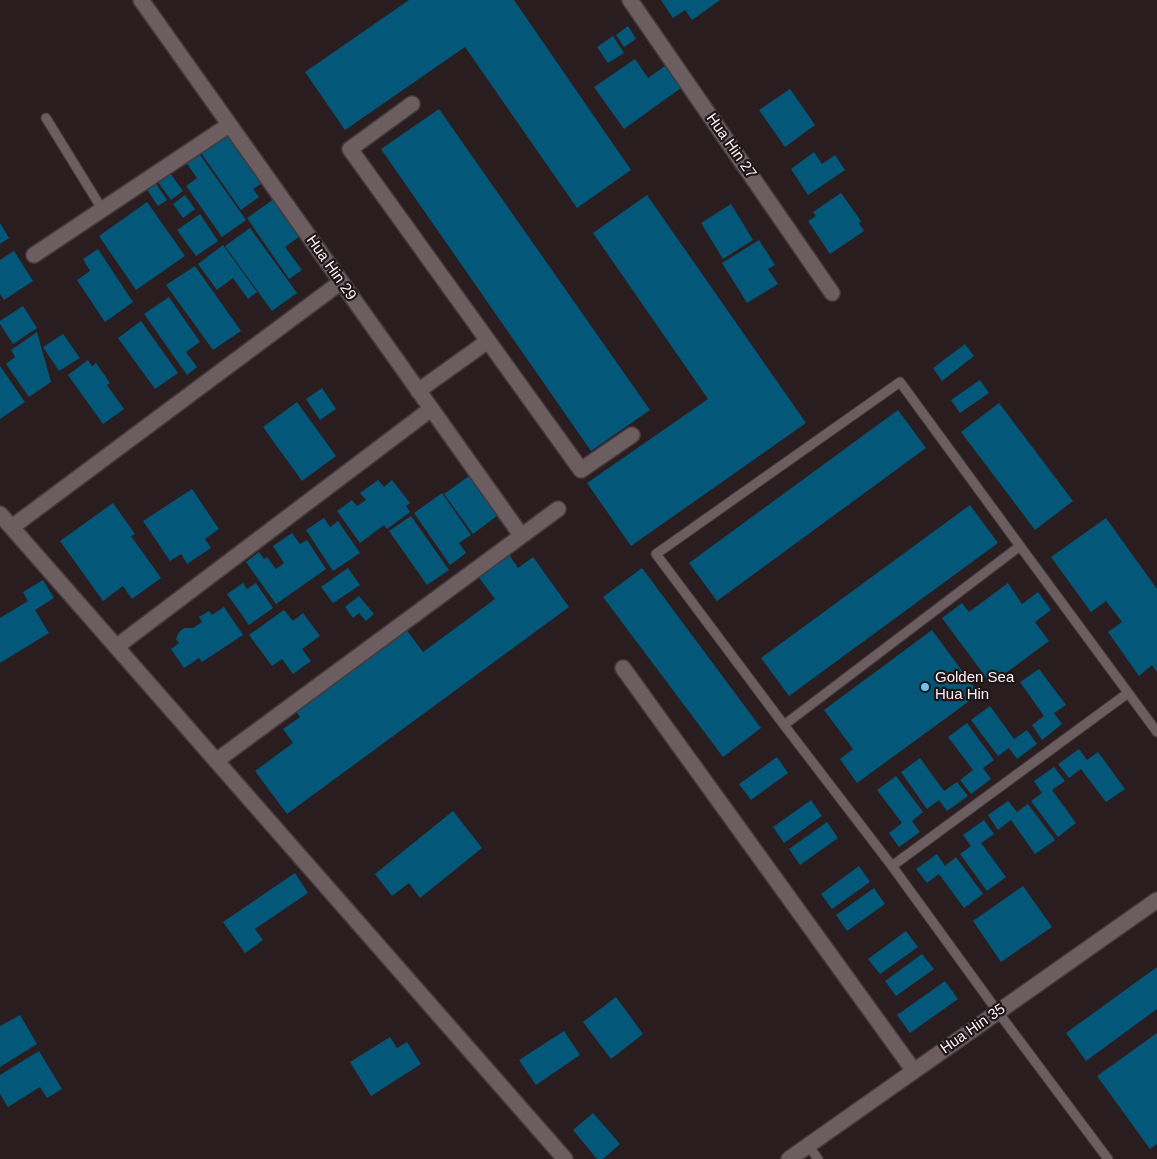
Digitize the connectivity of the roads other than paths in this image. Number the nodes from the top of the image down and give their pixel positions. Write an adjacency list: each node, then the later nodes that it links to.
1 (141, 0): 5 (street, Hua Hin 29)
2 (630, 0): 9 (street, Hua Hin 27)
3 (412, 104): 10 (street)
4 (46, 118): 6 (lane)
5 (230, 125): 6 (street); 8 (street, Hua Hin 29)
6 (102, 209): 7 (street)
7 (34, 255)
8 (341, 282): 11 (street, Hua Hin 29); 16 (street)
9 (832, 293)
10 (488, 341): 11 (street); 13 (street)
11 (418, 391): 12 (street, Hua Hin 29)
12 (431, 409): 17 (street, Hua Hin 29); 19 (street)
13 (632, 435)
14 (558, 509): 17 (street)
15 (0, 514): 16 (street)
16 (12, 527): 19 (street)
17 (521, 536): 24 (street)
18 (1020, 546): 21 (lane); 22 (lane); 22 (lane)
19 (116, 646): 24 (street)
20 (622, 668): 28 (street)
21 (1128, 693): 23 (lane); 25 (lane)
22 (784, 725): 25 (lane)
23 (1157, 732)
24 (216, 761): 30 (street)
25 (892, 866): 27 (lane)
26 (1157, 900): 27 (street, Hua Hin 35)
27 (998, 1012): 28 (street, Hua Hin 35); 33 (lane)
28 (914, 1071): 29 (street, Hua Hin 35)
29 (808, 1146): 31 (street, Hua Hin 35); 32 (lane)
30 (565, 1159)
31 (789, 1159)
32 (818, 1159)
33 (1108, 1159)

